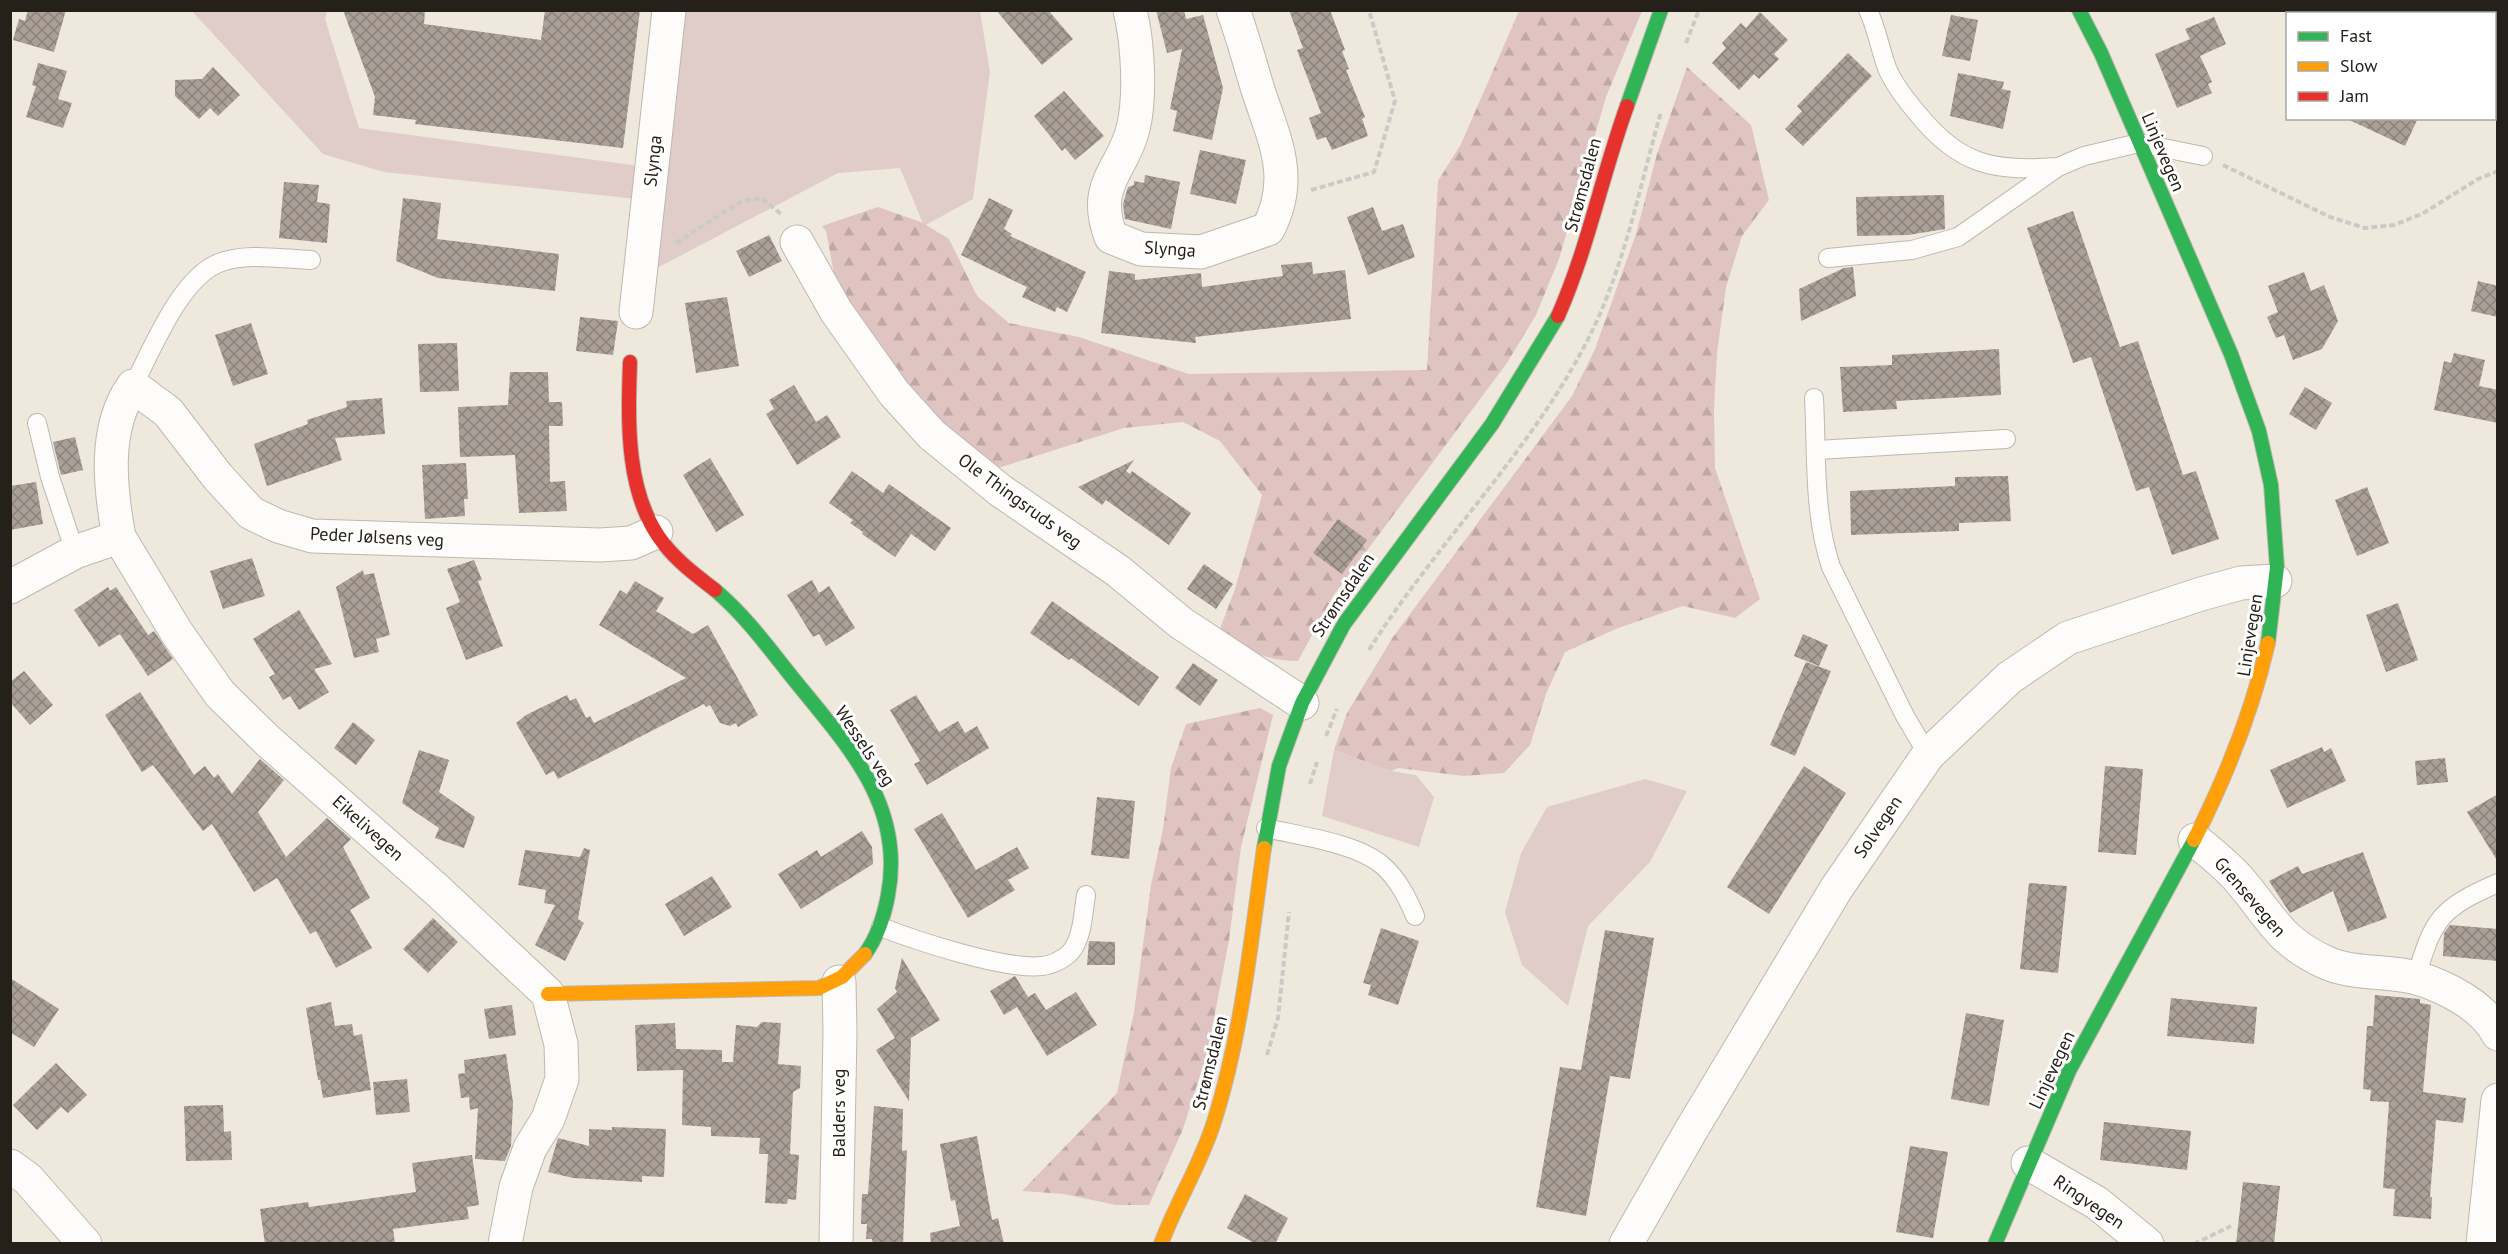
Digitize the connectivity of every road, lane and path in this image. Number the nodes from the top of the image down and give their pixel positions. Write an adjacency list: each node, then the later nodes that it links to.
1 (669, 10): 19 (street, Slynga)
2 (1130, 10): 15 (street, Slynga)
3 (1233, 10): 15 (street, Slynga)
4 (1369, 10): 15 (path)
5 (1661, 10): 34 (street, Strømsdalen)
6 (1699, 10): 9 (path)
7 (1868, 10): 13 (lane)
8 (2079, 10): 11 (street, Linjevegen)
9 (1682, 53)
10 (1663, 104): 32 (path)
11 (2139, 143): 12 (lane); 13 (lane); 30 (street, Linjevegen)
12 (2203, 156): 14 (path)
13 (2058, 167): 17 (lane)
14 (2498, 171)
15 (1279, 200)
16 (797, 242): 19 (path); 34 (street, Ole Thingsruds veg)
17 (1828, 258)
18 (311, 260): 22 (lane)
19 (642, 263): 20 (street, Slynga)
20 (636, 312)
21 (630, 362): 27 (street, Wessels veg)
22 (133, 386): 27 (street, Peder Jølsens veg); 28 (street)
23 (1814, 398): 26 (lane)
24 (38, 423): 29 (lane)
25 (2006, 439): 26 (lane)
26 (1816, 450): 37 (lane)
27 (656, 532): 45 (street, Wessels veg)
28 (119, 537): 29 (street); 48 (street, Eikelivegen)
29 (75, 552): 31 (street)
30 (2276, 581): 37 (street, Solvegen); 40 (street, Linjevegen)
31 (10, 587)
32 (1367, 653)
33 (1340, 702): 35 (path)
34 (1302, 703): 38 (street, Strømsdalen)
35 (1323, 744)
36 (1320, 753): 39 (path)
37 (1917, 759): 59 (street, Solvegen)
38 (1266, 828): 39 (lane); 58 (street, Strømsdalen)
39 (1297, 836): 44 (lane)
40 (2195, 840): 46 (street, Grensevegen); 52 (street, Linjevegen)
41 (2498, 883): 46 (lane)
42 (1086, 895): 45 (lane)
43 (1290, 904): 50 (path)
44 (1415, 916)
45 (881, 927): 47 (street, Wessels veg)
46 (2416, 978): 49 (street, Grensevegen)
47 (839, 982): 48 (street); 57 (street, Balders veg)
48 (548, 994): 56 (street)
49 (2498, 1034)
50 (1263, 1065)
51 (2498, 1100): 63 (street)
52 (2028, 1163): 60 (street, Linjevegen); 61 (street, Ringvegen)
53 (10, 1166): 55 (street)
54 (2231, 1226): 62 (path)
55 (85, 1244)
56 (505, 1244)
57 (836, 1244)
58 (1161, 1244)
59 (1626, 1244)
60 (1995, 1244)
61 (2147, 1244)
62 (2194, 1244)
63 (2483, 1244)

